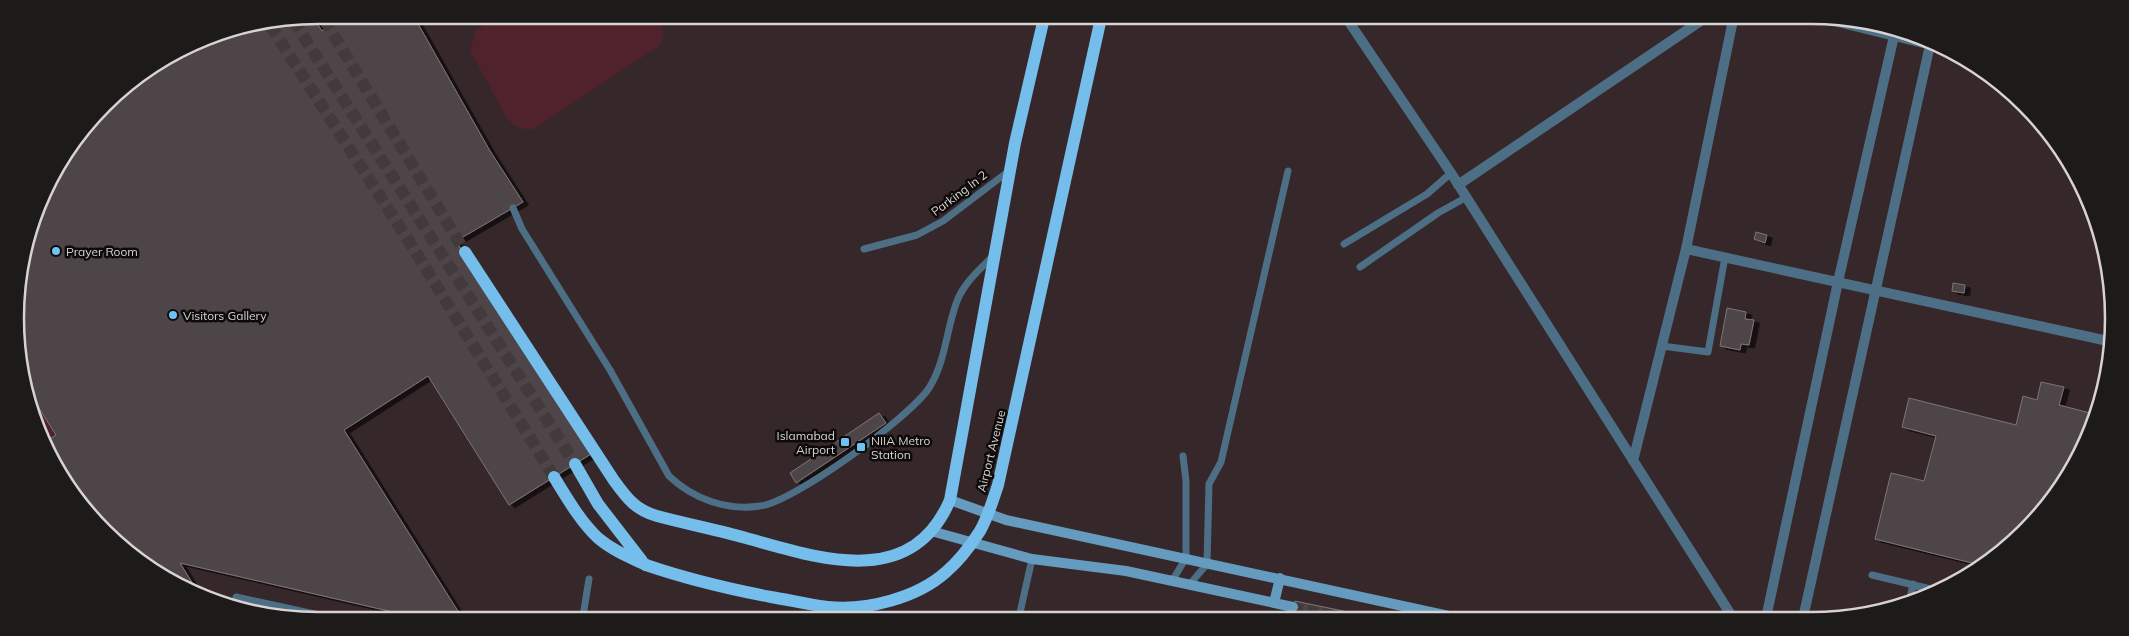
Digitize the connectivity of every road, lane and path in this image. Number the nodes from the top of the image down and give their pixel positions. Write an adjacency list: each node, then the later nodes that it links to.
1 (1043, 24): 10 (main road)
2 (1100, 24): 36 (main road, Airport Avenue, bridge)
3 (1350, 24): 12 (street)
4 (1696, 24): 13 (street)
5 (1732, 24): 17 (street)
6 (1863, 28): 7 (street)
7 (1894, 36): 8 (street); 23 (street)
8 (1907, 40)
9 (1927, 48): 24 (street)
10 (1010, 170): 18 (lane, Parking In 2); 20 (main road)
11 (1288, 171): 35 (lane)
12 (1451, 173): 13 (street); 16 (lane)
13 (1458, 185): 14 (street)
14 (1465, 198): 22 (lane); 28 (street)
15 (513, 208): 20 (lane)
16 (1344, 244)
17 (1686, 248): 21 (street); 26 (street)
18 (864, 249)
19 (465, 252): 32 (main road)
20 (994, 256): 31 (main road)
21 (1725, 257): 23 (street); 26 (lane)
22 (1360, 267)
23 (1838, 282): 24 (street); 53 (street)
24 (1874, 291): 25 (street); 54 (street)
25 (2105, 340)
26 (1662, 346): 28 (street)
27 (1183, 456): 33 (lane)
28 (1633, 460): 52 (street)
29 (575, 464): 36 (main road)
30 (554, 477): 36 (main road, Airport Avenue)
31 (950, 500): 32 (main road); 33 (street)
32 (932, 531): 34 (street)
33 (1186, 558): 35 (street); 40 (lane)
34 (1032, 559): 40 (street); 50 (lane)
35 (1207, 564): 38 (street); 41 (lane)
36 (646, 565)
37 (1872, 575): 42 (lane)
38 (1280, 578): 46 (street); 51 (street)
39 (590, 579): 49 (lane)
40 (1172, 581): 41 (street)
41 (1190, 584): 46 (street)
42 (1913, 584): 43 (lane); 44 (lane)
43 (1929, 588)
44 (1911, 595)
45 (236, 597): 48 (lane)
46 (1274, 603): 47 (street)
47 (1293, 607)
48 (305, 612)
49 (584, 612)
50 (1020, 612)
51 (1431, 612)
52 (1729, 612)
53 (1767, 612)
54 (1804, 612)

